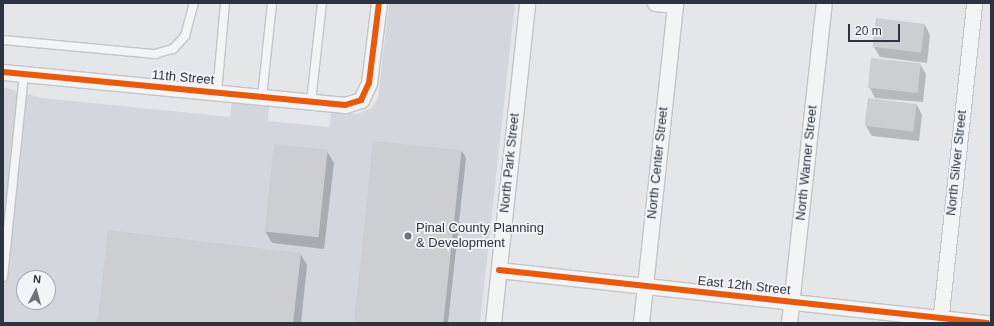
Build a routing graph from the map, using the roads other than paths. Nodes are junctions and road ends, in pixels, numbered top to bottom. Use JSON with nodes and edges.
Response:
{"nodes":[{"id":1,"x":194,"y":3,"type":"edge"},
{"id":2,"x":225,"y":3,"type":"edge"},
{"id":3,"x":272,"y":3,"type":"edge"},
{"id":4,"x":322,"y":3,"type":"edge"},
{"id":5,"x":378,"y":3,"type":"edge"},
{"id":6,"x":528,"y":3,"type":"edge"},
{"id":7,"x":655,"y":3,"type":"edge"},
{"id":8,"x":824,"y":3,"type":"edge"},
{"id":9,"x":974,"y":3,"type":"edge"},
{"id":10,"x":675,"y":4,"type":"edge"},
{"id":11,"x":3,"y":40,"type":"edge"},
{"id":12,"x":3,"y":72,"type":"edge"},
{"id":13,"x":24,"y":74,"type":"junction"},
{"id":14,"x":217,"y":93,"type":"junction"},
{"id":15,"x":262,"y":97,"type":"junction"},
{"id":16,"x":311,"y":102,"type":"junction"},
{"id":17,"x":499,"y":270,"type":"junction"},
{"id":18,"x":3,"y":277,"type":"edge"},
{"id":19,"x":645,"y":286,"type":"junction"},
{"id":20,"x":792,"y":302,"type":"junction"},
{"id":21,"x":940,"y":320,"type":"edge"},
{"id":22,"x":493,"y":323,"type":"edge"},
{"id":23,"x":641,"y":323,"type":"edge"},
{"id":24,"x":789,"y":323,"type":"edge"},
{"id":25,"x":987,"y":323,"type":"edge"}],
"edges":[{"from":1,"to":11,"type":"lane"},
{"from":2,"to":14,"type":"lane"},
{"from":3,"to":15,"type":"lane"},
{"from":4,"to":16,"type":"lane"},
{"from":5,"to":16,"type":"street","name":"11th Street"},
{"from":6,"to":17,"type":"street","name":"North Park Street"},
{"from":7,"to":10,"type":"street"},
{"from":8,"to":20,"type":"street","name":"North Warner Street"},
{"from":9,"to":21,"type":"street","name":"North Silver Street"},
{"from":10,"to":19,"type":"street","name":"North Center Street"},
{"from":12,"to":13,"type":"street","name":"11th Street"},
{"from":13,"to":14,"type":"street","name":"11th Street"},
{"from":13,"to":18,"type":"lane"},
{"from":14,"to":15,"type":"street","name":"11th Street"},
{"from":15,"to":16,"type":"street","name":"11th Street"},
{"from":17,"to":19,"type":"street","name":"East 12th Street"},
{"from":17,"to":22,"type":"street","name":"North Park Street"},
{"from":19,"to":20,"type":"street","name":"East 12th Street"},
{"from":19,"to":23,"type":"street","name":"North Center Street"},
{"from":20,"to":21,"type":"street","name":"East 12th Street"},
{"from":20,"to":24,"type":"street","name":"North Warner Street"},
{"from":21,"to":25,"type":"street","name":"East 12th Street"}]}
